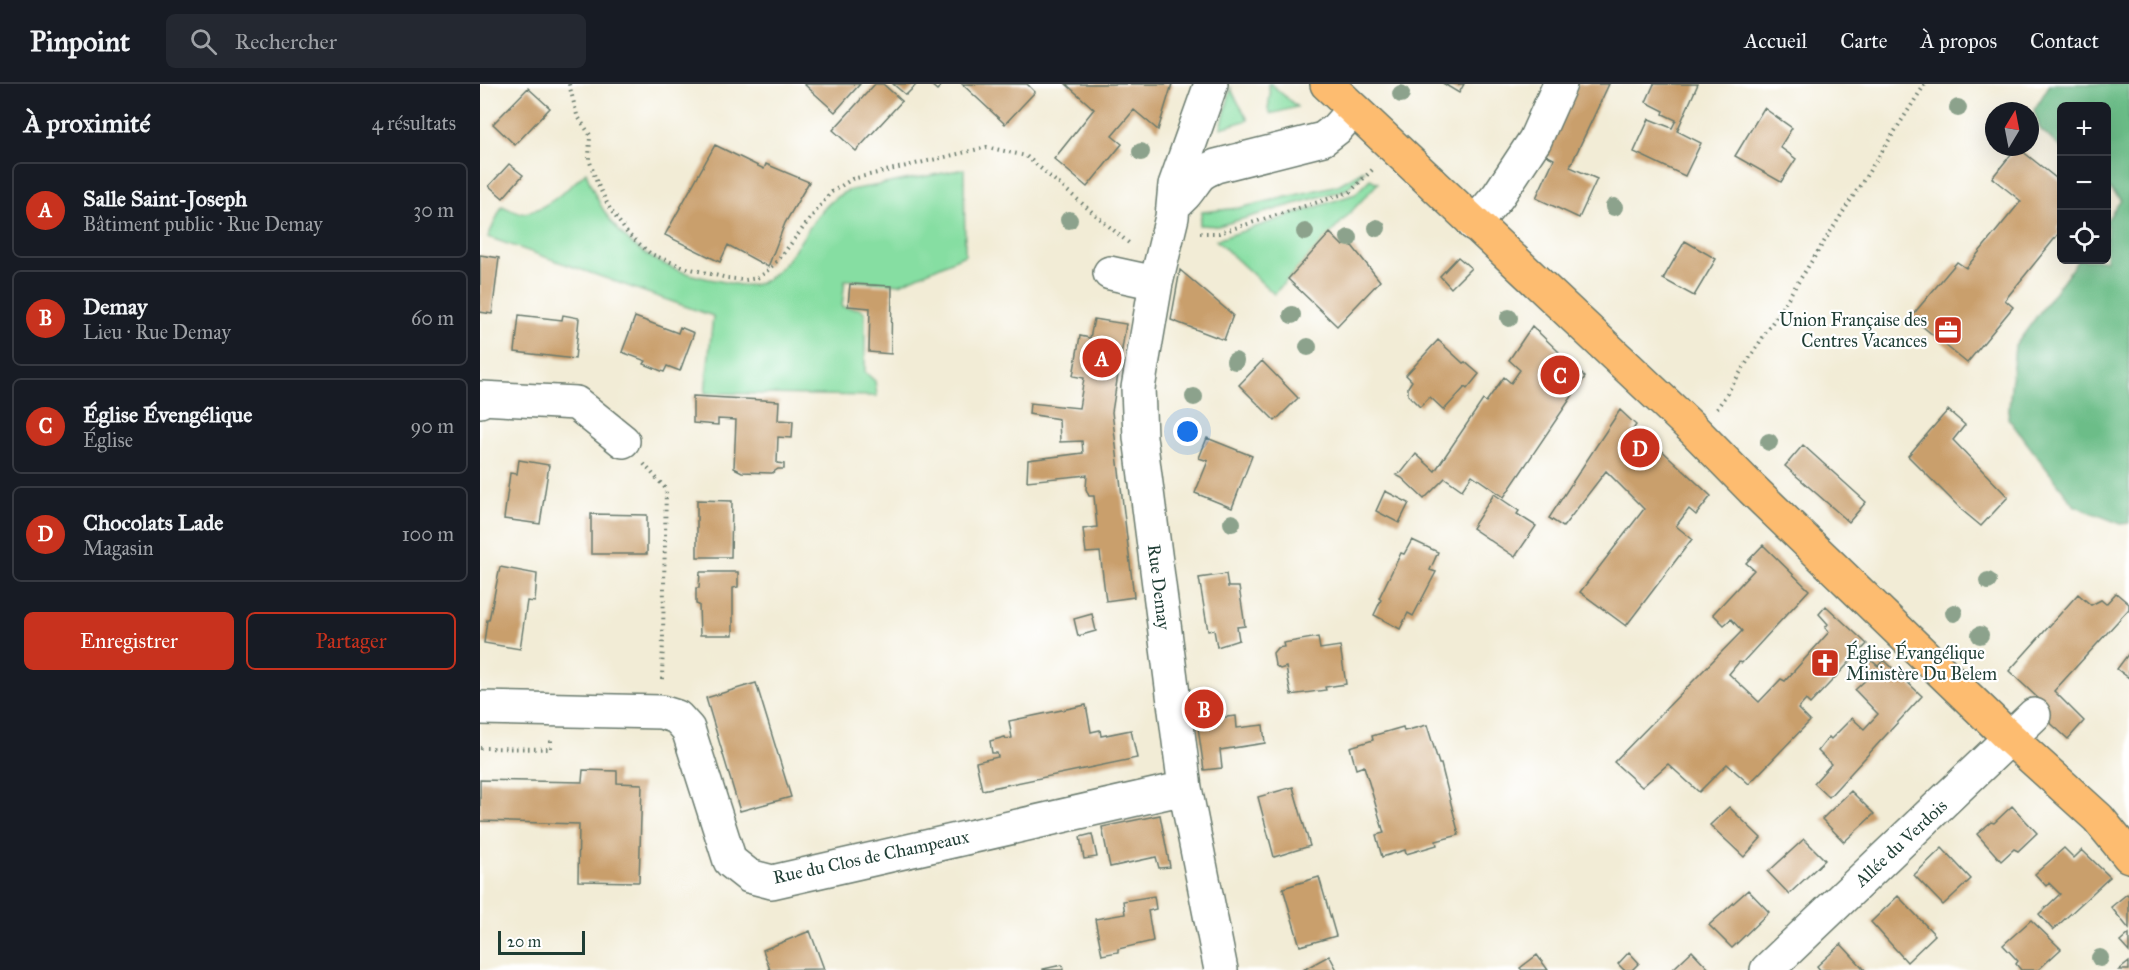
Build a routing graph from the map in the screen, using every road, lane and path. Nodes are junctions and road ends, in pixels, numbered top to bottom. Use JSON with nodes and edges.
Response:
{"nodes":[{"id":1,"x":569,"y":84,"type":"edge"},
{"id":2,"x":1211,"y":84,"type":"edge"},
{"id":3,"x":1327,"y":84,"type":"edge"},
{"id":4,"x":1560,"y":84,"type":"edge"},
{"id":5,"x":1925,"y":84,"type":"edge"},
{"id":6,"x":1353,"y":110,"type":"junction"},
{"id":7,"x":1197,"y":121,"type":"junction"},
{"id":8,"x":1216,"y":166,"type":"junction"},
{"id":9,"x":1374,"y":168,"type":"dead end"},
{"id":10,"x":1174,"y":204,"type":"junction"},
{"id":11,"x":1474,"y":224,"type":"junction"},
{"id":12,"x":1193,"y":233,"type":"dead end"},
{"id":13,"x":1133,"y":246,"type":"dead end"},
{"id":14,"x":1110,"y":273,"type":"dead end"},
{"id":15,"x":1156,"y":283,"type":"junction"},
{"id":16,"x":480,"y":399,"type":"edge"},
{"id":17,"x":1712,"y":417,"type":"dead end"},
{"id":18,"x":623,"y":441,"type":"joint"},
{"id":19,"x":480,"y":708,"type":"edge"},
{"id":20,"x":661,"y":712,"type":"junction"},
{"id":21,"x":2034,"y":715,"type":"dead end"},
{"id":22,"x":2011,"y":739,"type":"junction"},
{"id":23,"x":1185,"y":788,"type":"junction"},
{"id":24,"x":2098,"y":818,"type":"junction"},
{"id":25,"x":2129,"y":846,"type":"edge"},
{"id":26,"x":2129,"y":856,"type":"edge"},
{"id":27,"x":1221,"y":970,"type":"edge"},
{"id":28,"x":1767,"y":970,"type":"edge"}],
"edges":[{"from":1,"to":13,"type":"path"},
{"from":2,"to":7,"type":"street","name":"Rue Demay"},
{"from":3,"to":6,"type":"main road"},
{"from":4,"to":11,"type":"street"},
{"from":5,"to":17,"type":"path"},
{"from":6,"to":8,"type":"street"},
{"from":6,"to":11,"type":"main road"},
{"from":7,"to":8,"type":"street"},
{"from":7,"to":10,"type":"street","name":"Rue Demay"},
{"from":8,"to":10,"type":"street"},
{"from":9,"to":12,"type":"path"},
{"from":10,"to":15,"type":"street","name":"Rue Demay"},
{"from":11,"to":22,"type":"main road"},
{"from":14,"to":15,"type":"street"},
{"from":15,"to":23,"type":"street","name":"Rue Demay"},
{"from":16,"to":18,"type":"street"},
{"from":18,"to":20,"type":"path"},
{"from":19,"to":20,"type":"street","name":"Rue du Clos de Champeaux"},
{"from":20,"to":23,"type":"street","name":"Rue du Clos de Champeaux"},
{"from":21,"to":22,"type":"street","name":"Allée du Verdois"},
{"from":22,"to":24,"type":"main road"},
{"from":22,"to":28,"type":"street","name":"Allée du Verdois"},
{"from":23,"to":27,"type":"street","name":"Rue Demay"},
{"from":24,"to":25,"type":"main road"},
{"from":24,"to":26,"type":"main road"}]}
